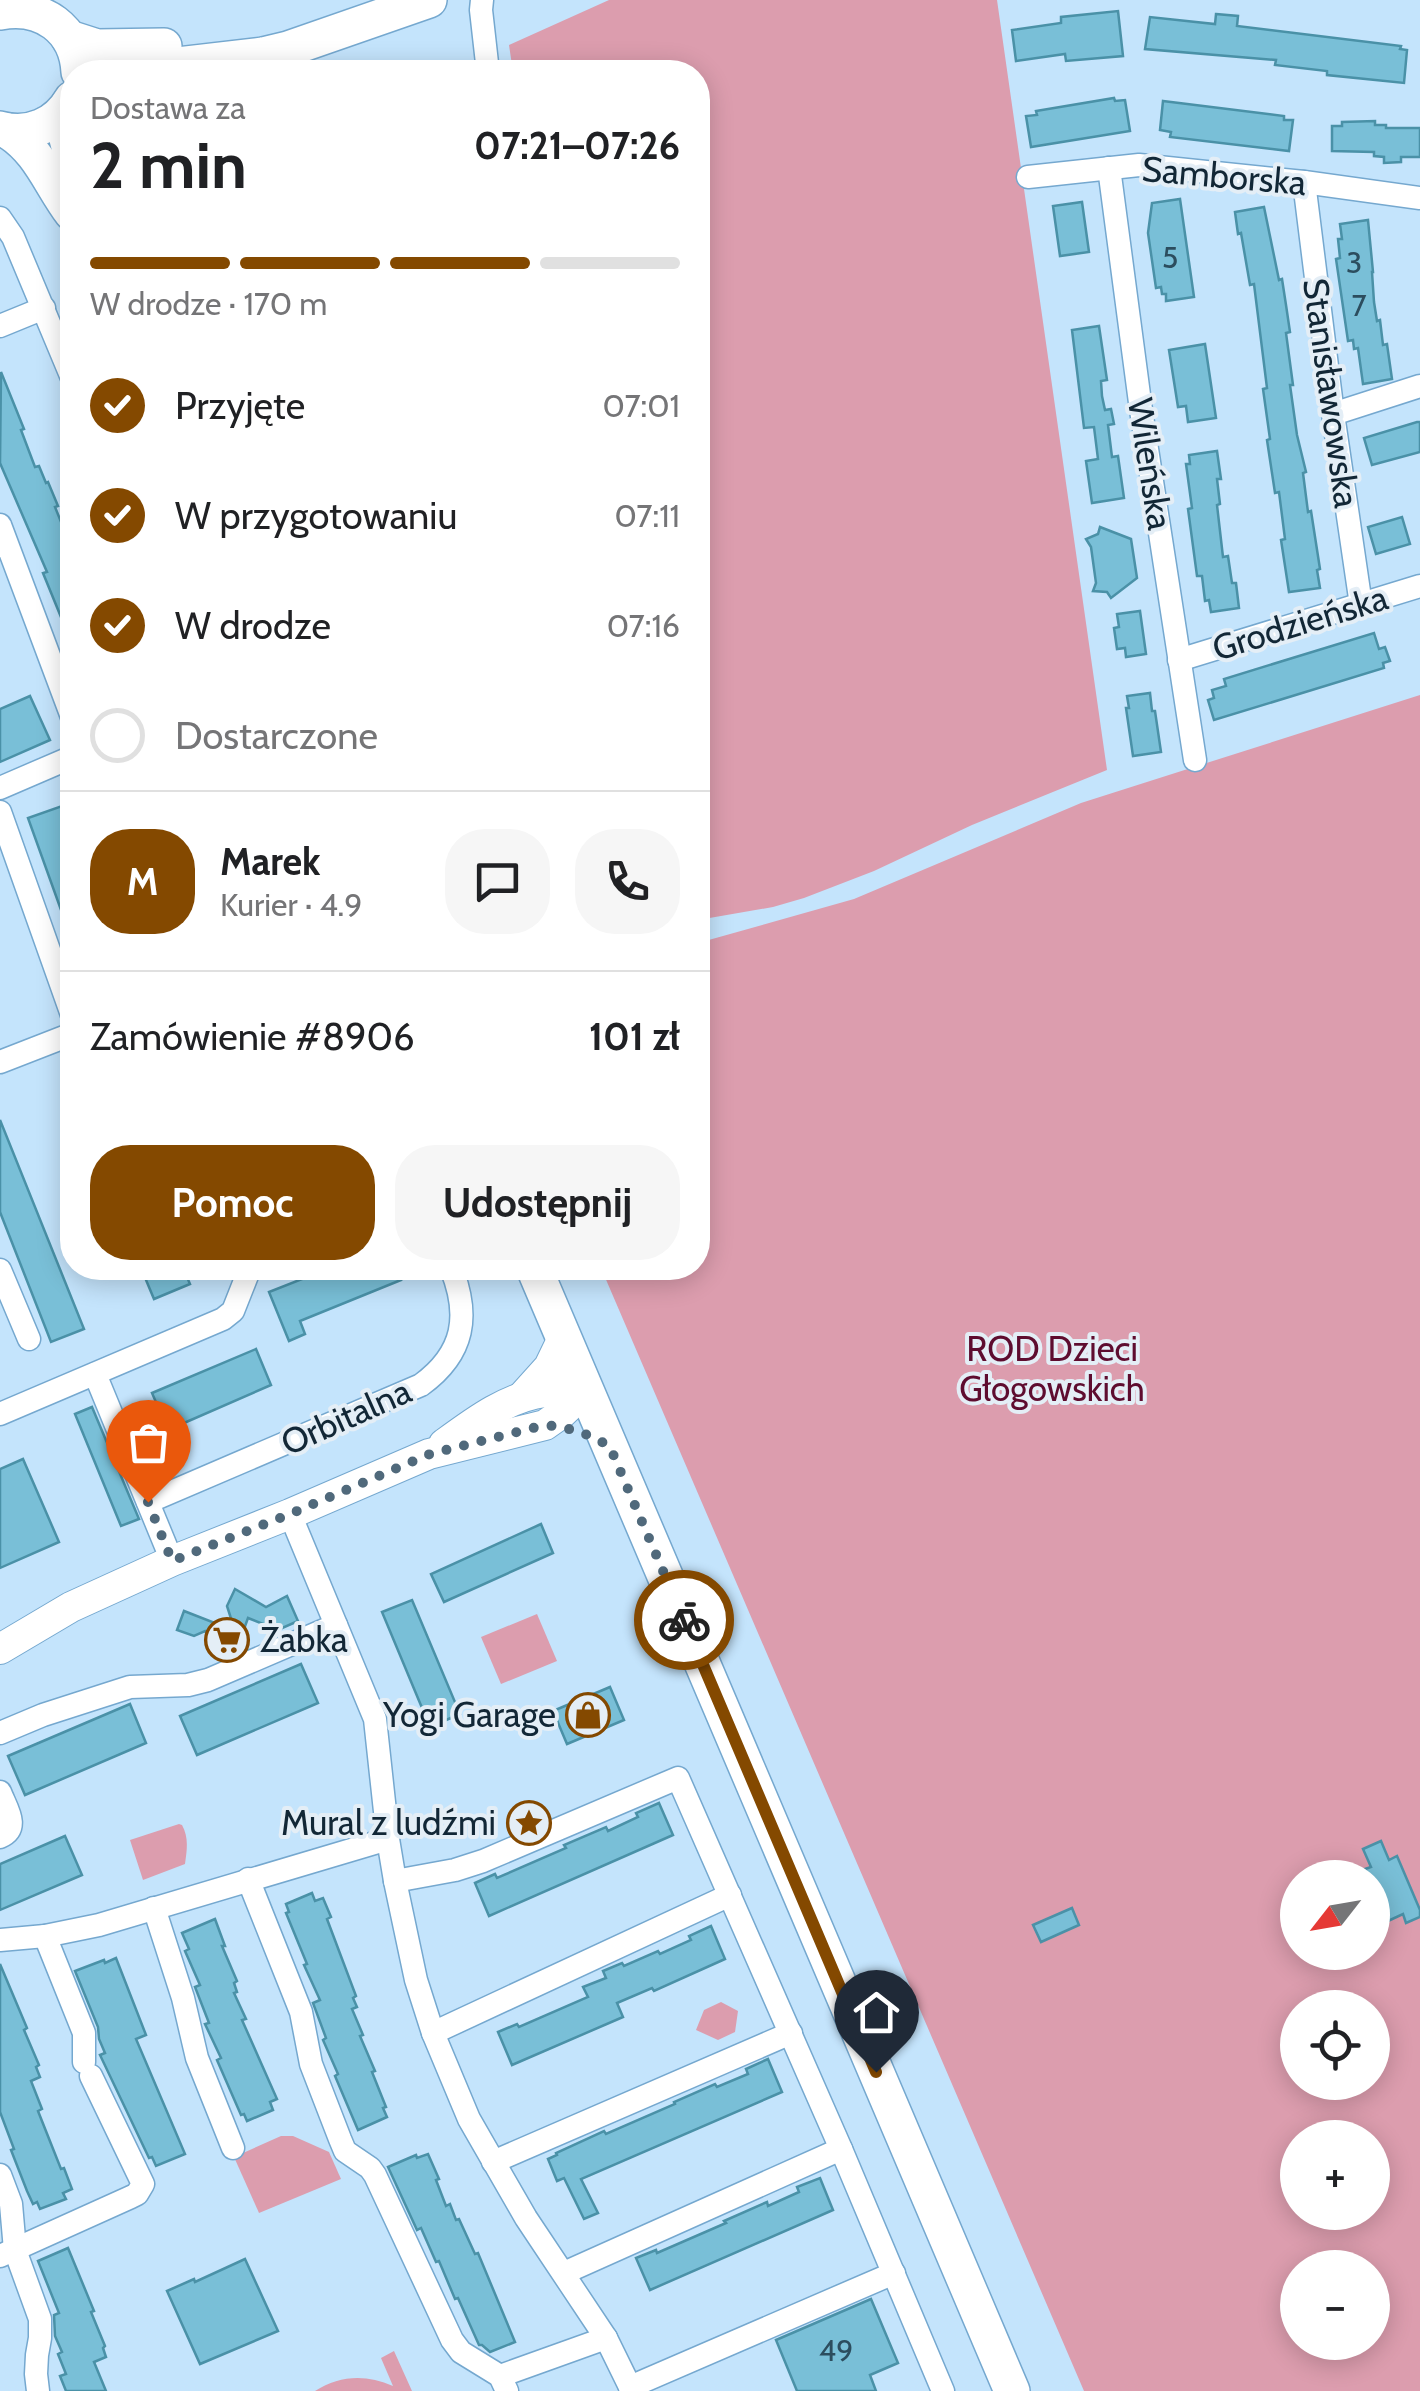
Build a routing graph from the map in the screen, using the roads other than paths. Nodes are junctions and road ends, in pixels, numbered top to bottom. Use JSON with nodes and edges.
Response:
{"nodes":[{"id":1,"x":374,"y":0,"type":"edge"},
{"id":2,"x":429,"y":0,"type":"edge"},
{"id":3,"x":477,"y":4,"type":"edge"},
{"id":4,"x":10,"y":7,"type":"edge"},
{"id":5,"x":70,"y":38,"type":"junction"},
{"id":6,"x":78,"y":60,"type":"edge"},
{"id":7,"x":219,"y":60,"type":"edge"},
{"id":8,"x":486,"y":60,"type":"edge"},
{"id":9,"x":60,"y":112,"type":"edge"},
{"id":10,"x":4,"y":130,"type":"edge"},
{"id":11,"x":1109,"y":168,"type":"junction"},
{"id":12,"x":1028,"y":177,"type":"dead end"},
{"id":13,"x":1304,"y":182,"type":"junction"},
{"id":14,"x":60,"y":192,"type":"edge"},
{"id":15,"x":1420,"y":198,"type":"edge"},
{"id":16,"x":0,"y":218,"type":"edge"},
{"id":17,"x":44,"y":308,"type":"junction"},
{"id":18,"x":0,"y":326,"type":"edge"},
{"id":19,"x":60,"y":348,"type":"edge"},
{"id":20,"x":1420,"y":386,"type":"edge"},
{"id":21,"x":1333,"y":414,"type":"junction"},
{"id":22,"x":0,"y":526,"type":"edge"},
{"id":23,"x":1420,"y":586,"type":"edge"},
{"id":24,"x":1360,"y":604,"type":"junction"},
{"id":25,"x":1179,"y":660,"type":"junction"},
{"id":26,"x":60,"y":684,"type":"edge"},
{"id":27,"x":1195,"y":760,"type":"dead end"},
{"id":28,"x":60,"y":762,"type":"edge"},
{"id":29,"x":0,"y":788,"type":"edge"},
{"id":30,"x":0,"y":812,"type":"edge"},
{"id":31,"x":60,"y":981,"type":"edge"},
{"id":32,"x":60,"y":1039,"type":"edge"},
{"id":33,"x":0,"y":1062,"type":"edge"},
{"id":34,"x":0,"y":1270,"type":"edge"},
{"id":35,"x":245,"y":1280,"type":"edge"},
{"id":36,"x":455,"y":1280,"type":"edge"},
{"id":37,"x":539,"y":1280,"type":"edge"},
{"id":38,"x":564,"y":1336,"type":"junction"},
{"id":39,"x":29,"y":1339,"type":"dead end"},
{"id":40,"x":96,"y":1374,"type":"junction"},
{"id":41,"x":586,"y":1391,"type":"junction"},
{"id":42,"x":522,"y":1397,"type":"junction"},
{"id":43,"x":0,"y":1414,"type":"edge"},
{"id":44,"x":545,"y":1425,"type":"junction"},
{"id":45,"x":610,"y":1447,"type":"junction"},
{"id":46,"x":430,"y":1454,"type":"junction"},
{"id":47,"x":148,"y":1502,"type":"junction"},
{"id":48,"x":290,"y":1514,"type":"junction"},
{"id":49,"x":172,"y":1561,"type":"junction"},
{"id":50,"x":336,"y":1625,"type":"junction"},
{"id":51,"x":0,"y":1649,"type":"edge"},
{"id":52,"x":0,"y":1734,"type":"edge"},
{"id":53,"x":0,"y":1792,"type":"edge"},
{"id":54,"x":0,"y":1838,"type":"edge"},
{"id":55,"x":388,"y":1839,"type":"junction"},
{"id":56,"x":248,"y":1879,"type":"junction"},
{"id":57,"x":395,"y":1881,"type":"junction"},
{"id":58,"x":730,"y":1895,"type":"junction"},
{"id":59,"x":154,"y":1908,"type":"junction"},
{"id":60,"x":45,"y":1936,"type":"junction"},
{"id":61,"x":0,"y":1940,"type":"edge"},
{"id":62,"x":432,"y":2033,"type":"junction"},
{"id":63,"x":791,"y":2033,"type":"junction"},
{"id":64,"x":232,"y":2148,"type":"dead end"},
{"id":65,"x":841,"y":2149,"type":"junction"},
{"id":66,"x":493,"y":2162,"type":"junction"},
{"id":67,"x":0,"y":2174,"type":"edge"},
{"id":68,"x":8,"y":2253,"type":"edge"},
{"id":69,"x":564,"y":2273,"type":"junction"},
{"id":70,"x":894,"y":2273,"type":"junction"},
{"id":71,"x":606,"y":2338,"type":"junction"},
{"id":72,"x":503,"y":2384,"type":"edge"},
{"id":73,"x":631,"y":2389,"type":"edge"},
{"id":74,"x":937,"y":2389,"type":"edge"},
{"id":75,"x":38,"y":2391,"type":"edge"},
{"id":76,"x":1012,"y":2391,"type":"edge"}],
"edges":[{"from":1,"to":5,"type":"main road"},
{"from":2,"to":7,"type":"main road"},
{"from":3,"to":8,"type":"street"},
{"from":4,"to":5,"type":"main road"},
{"from":5,"to":6,"type":"main road"},
{"from":9,"to":10,"type":"main road"},
{"from":10,"to":14,"type":"main road"},
{"from":11,"to":12,"type":"street","name":"Samborska"},
{"from":11,"to":13,"type":"street","name":"Samborska"},
{"from":11,"to":25,"type":"street","name":"Wileńska"},
{"from":13,"to":15,"type":"street","name":"Samborska"},
{"from":13,"to":21,"type":"street","name":"Stanisławowska"},
{"from":16,"to":17,"type":"street"},
{"from":17,"to":18,"type":"street"},
{"from":17,"to":19,"type":"street"},
{"from":20,"to":21,"type":"street"},
{"from":21,"to":24,"type":"street","name":"Stanisławowska"},
{"from":22,"to":26,"type":"street"},
{"from":23,"to":24,"type":"street","name":"Grodzieńska"},
{"from":24,"to":25,"type":"street","name":"Grodzieńska"},
{"from":25,"to":27,"type":"street","name":"Wileńska"},
{"from":28,"to":29,"type":"street"},
{"from":30,"to":31,"type":"street"},
{"from":32,"to":33,"type":"street"},
{"from":34,"to":39,"type":"street"},
{"from":35,"to":40,"type":"street"},
{"from":36,"to":47,"type":"street","name":"Orbitalna"},
{"from":37,"to":38,"type":"main road"},
{"from":38,"to":41,"type":"main road"},
{"from":38,"to":42,"type":"street"},
{"from":40,"to":43,"type":"street"},
{"from":40,"to":47,"type":"street"},
{"from":41,"to":42,"type":"street"},
{"from":41,"to":44,"type":"street"},
{"from":41,"to":45,"type":"main road"},
{"from":42,"to":46,"type":"street"},
{"from":44,"to":45,"type":"street"},
{"from":44,"to":46,"type":"street"},
{"from":45,"to":76,"type":"main road"},
{"from":46,"to":48,"type":"street"},
{"from":47,"to":49,"type":"street"},
{"from":48,"to":49,"type":"street"},
{"from":48,"to":50,"type":"street"},
{"from":49,"to":51,"type":"street"},
{"from":50,"to":52,"type":"street"},
{"from":50,"to":55,"type":"street"},
{"from":53,"to":54,"type":"street"},
{"from":55,"to":56,"type":"street"},
{"from":55,"to":57,"type":"street"},
{"from":56,"to":59,"type":"street"},
{"from":56,"to":72,"type":"street"},
{"from":57,"to":58,"type":"street"},
{"from":57,"to":62,"type":"street"},
{"from":58,"to":62,"type":"street"},
{"from":58,"to":63,"type":"street"},
{"from":59,"to":60,"type":"street"},
{"from":59,"to":64,"type":"street"},
{"from":60,"to":61,"type":"street"},
{"from":60,"to":68,"type":"street"},
{"from":62,"to":66,"type":"street"},
{"from":63,"to":65,"type":"street"},
{"from":63,"to":66,"type":"street"},
{"from":65,"to":69,"type":"street"},
{"from":65,"to":70,"type":"street"},
{"from":66,"to":69,"type":"street"},
{"from":67,"to":68,"type":"street"},
{"from":68,"to":75,"type":"street"},
{"from":69,"to":71,"type":"street"},
{"from":70,"to":73,"type":"street"},
{"from":70,"to":74,"type":"street"},
{"from":71,"to":72,"type":"street"},
{"from":71,"to":73,"type":"street"}]}
